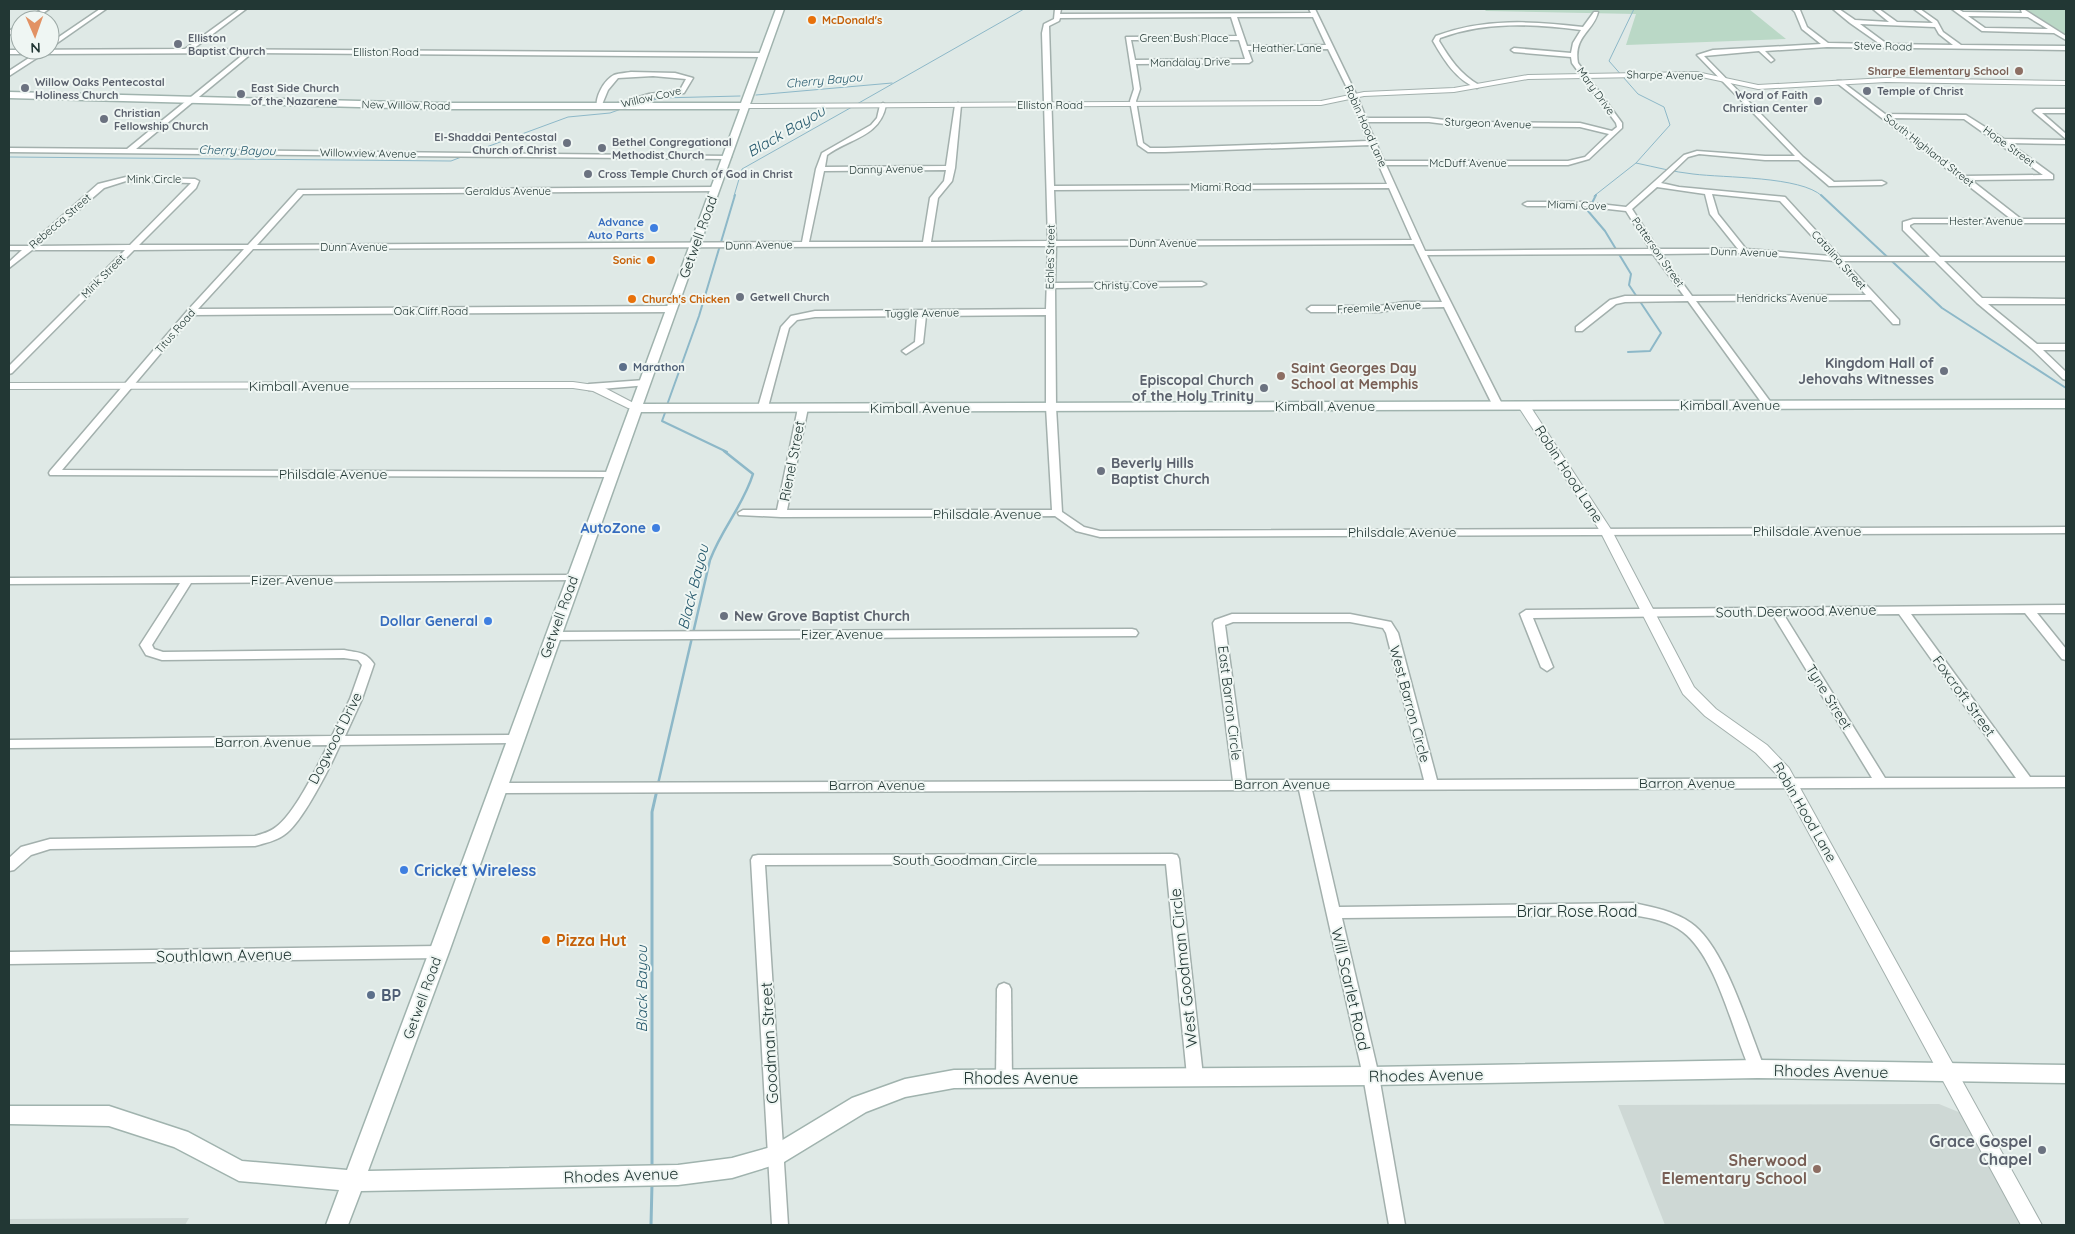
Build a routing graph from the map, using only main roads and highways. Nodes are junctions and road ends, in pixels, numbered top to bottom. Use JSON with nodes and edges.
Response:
{"nodes":[{"id":1,"x":780,"y":9,"type":"edge"},
{"id":2,"x":9,"y":95,"type":"edge"},
{"id":3,"x":747,"y":98,"type":"junction"},
{"id":4,"x":2066,"y":404,"type":"edge"},
{"id":5,"x":636,"y":408,"type":"junction"},
{"id":6,"x":2066,"y":1074,"type":"edge"},
{"id":7,"x":9,"y":1115,"type":"edge"},
{"id":8,"x":354,"y":1181,"type":"junction"},
{"id":9,"x":336,"y":1225,"type":"edge"}],
"edges":[{"from":1,"to":3,"type":"main road","name":"Getwell Road"},
{"from":2,"to":3,"type":"main road","name":"New Willow Road"},
{"from":3,"to":5,"type":"main road","name":"Getwell Road"},
{"from":4,"to":5,"type":"main road","name":"Kimball Avenue"},
{"from":5,"to":8,"type":"main road","name":"Getwell Road"},
{"from":6,"to":8,"type":"main road","name":"Rhodes Avenue"},
{"from":7,"to":8,"type":"main road","name":"Rhodes Avenue"},
{"from":8,"to":9,"type":"main road","name":"Getwell Road"}]}
